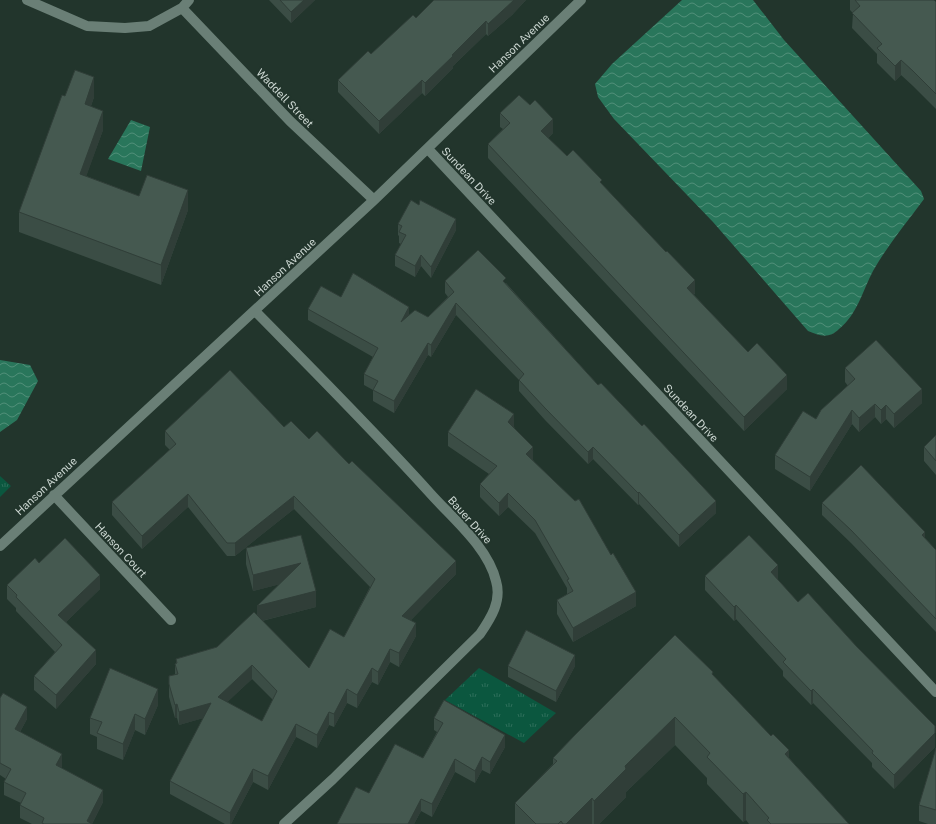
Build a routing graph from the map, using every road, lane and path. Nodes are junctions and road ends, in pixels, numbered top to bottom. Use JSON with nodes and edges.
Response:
{"nodes":[{"id":1,"x":27,"y":0,"type":"edge"},
{"id":2,"x":190,"y":0,"type":"edge"},
{"id":3,"x":581,"y":0,"type":"edge"},
{"id":4,"x":182,"y":8,"type":"junction"},
{"id":5,"x":428,"y":149,"type":"junction"},
{"id":6,"x":374,"y":200,"type":"junction"},
{"id":7,"x":255,"y":311,"type":"junction"},
{"id":8,"x":54,"y":495,"type":"junction"},
{"id":9,"x":0,"y":546,"type":"edge"},
{"id":10,"x":171,"y":620,"type":"dead end"},
{"id":11,"x":936,"y":692,"type":"edge"},
{"id":12,"x":284,"y":824,"type":"edge"}],
"edges":[{"from":1,"to":4,"type":"lane"},
{"from":2,"to":4,"type":"lane"},
{"from":3,"to":5,"type":"lane","name":"Hanson Avenue"},
{"from":4,"to":6,"type":"lane","name":"Waddell Street"},
{"from":5,"to":6,"type":"lane","name":"Hanson Avenue"},
{"from":5,"to":11,"type":"lane","name":"Sundean Drive"},
{"from":6,"to":7,"type":"lane","name":"Hanson Avenue"},
{"from":7,"to":8,"type":"lane","name":"Hanson Avenue"},
{"from":7,"to":12,"type":"lane","name":"Bauer Drive"},
{"from":8,"to":9,"type":"lane","name":"Hanson Avenue"},
{"from":8,"to":10,"type":"lane","name":"Hanson Court"}]}
